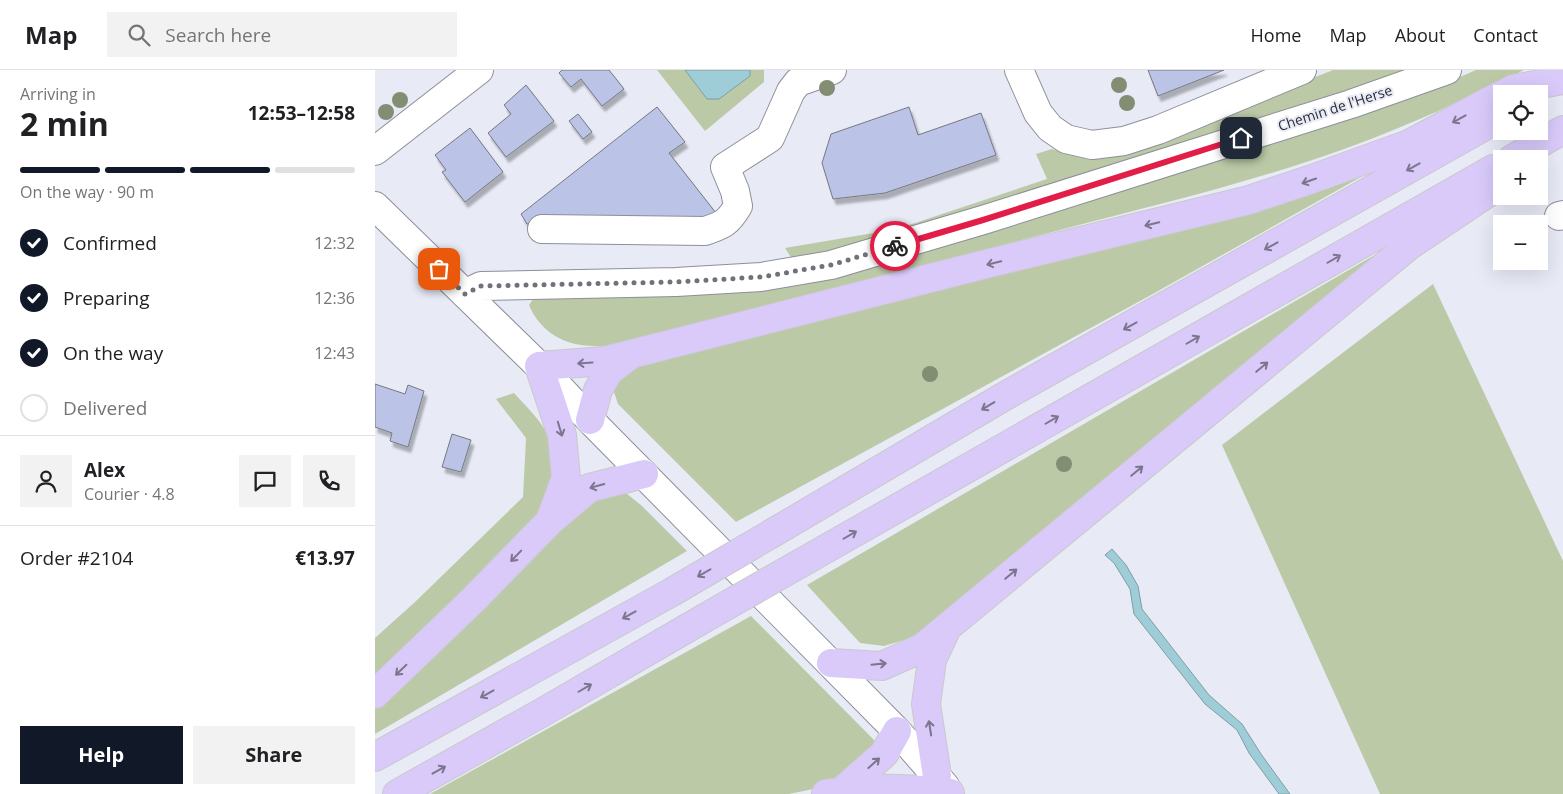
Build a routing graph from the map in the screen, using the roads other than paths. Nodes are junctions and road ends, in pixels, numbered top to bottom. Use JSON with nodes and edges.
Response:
{"nodes":[{"id":1,"x":479,"y":70,"type":"edge"},
{"id":2,"x":832,"y":70,"type":"edge"},
{"id":3,"x":1019,"y":70,"type":"edge"},
{"id":4,"x":1303,"y":70,"type":"edge"},
{"id":5,"x":1447,"y":70,"type":"edge"},
{"id":6,"x":794,"y":76,"type":"edge"},
{"id":7,"x":1563,"y":82,"type":"edge"},
{"id":8,"x":1542,"y":85,"type":"edge"},
{"id":9,"x":1548,"y":91,"type":"edge"},
{"id":10,"x":1493,"y":100,"type":"edge"},
{"id":11,"x":1493,"y":122,"type":"edge"},
{"id":12,"x":1563,"y":130,"type":"edge"},
{"id":13,"x":1563,"y":135,"type":"edge"},
{"id":14,"x":1528,"y":150,"type":"edge"},
{"id":15,"x":1546,"y":150,"type":"edge"},
{"id":16,"x":375,"y":151,"type":"edge"},
{"id":17,"x":1493,"y":170,"type":"edge"},
{"id":18,"x":1493,"y":189,"type":"edge"},
{"id":19,"x":375,"y":206,"type":"edge"},
{"id":20,"x":542,"y":229,"type":"dead end"},
{"id":21,"x":465,"y":294,"type":"junction"},
{"id":22,"x":630,"y":355,"type":"junction"},
{"id":23,"x":539,"y":366,"type":"junction"},
{"id":24,"x":591,"y":420,"type":"junction"},
{"id":25,"x":644,"y":474,"type":"junction"},
{"id":26,"x":550,"y":521,"type":"junction"},
{"id":27,"x":947,"y":627,"type":"junction"},
{"id":28,"x":831,"y":663,"type":"junction"},
{"id":29,"x":375,"y":694,"type":"edge"},
{"id":30,"x":897,"y":731,"type":"junction"},
{"id":31,"x":375,"y":757,"type":"edge"},
{"id":32,"x":946,"y":788,"type":"edge"},
{"id":33,"x":835,"y":792,"type":"edge"},
{"id":34,"x":397,"y":794,"type":"edge"}],
"edges":[{"from":1,"to":16,"type":"street"},
{"from":2,"to":6,"type":"street"},
{"from":3,"to":4,"type":"street"},
{"from":5,"to":21,"type":"street","name":"Chemin de l'Herse"},
{"from":6,"to":20,"type":"street"},
{"from":7,"to":8,"type":"main road"},
{"from":7,"to":9,"type":"main road"},
{"from":10,"to":22,"type":"main road","one_way":true},
{"from":11,"to":31,"type":"main road","one_way":true,"bridge":true},
{"from":12,"to":14,"type":"main road"},
{"from":13,"to":15,"type":"main road"},
{"from":34,"to":17,"type":"main road","one_way":true,"bridge":true},
{"from":27,"to":18,"type":"main road","one_way":true},
{"from":19,"to":21,"type":"street"},
{"from":21,"to":23,"type":"street"},
{"from":22,"to":23,"type":"main road","one_way":true},
{"from":22,"to":24,"type":"main road"},
{"from":23,"to":24,"type":"street"},
{"from":23,"to":26,"type":"main road","one_way":true},
{"from":24,"to":25,"type":"street"},
{"from":25,"to":26,"type":"main road","one_way":true},
{"from":25,"to":28,"type":"street"},
{"from":26,"to":29,"type":"main road","one_way":true},
{"from":28,"to":27,"type":"main road","one_way":true},
{"from":32,"to":27,"type":"main road","one_way":true},
{"from":28,"to":30,"type":"street"},
{"from":30,"to":32,"type":"street"},
{"from":33,"to":30,"type":"main road","one_way":true},
{"from":32,"to":33,"type":"main road"}]}
